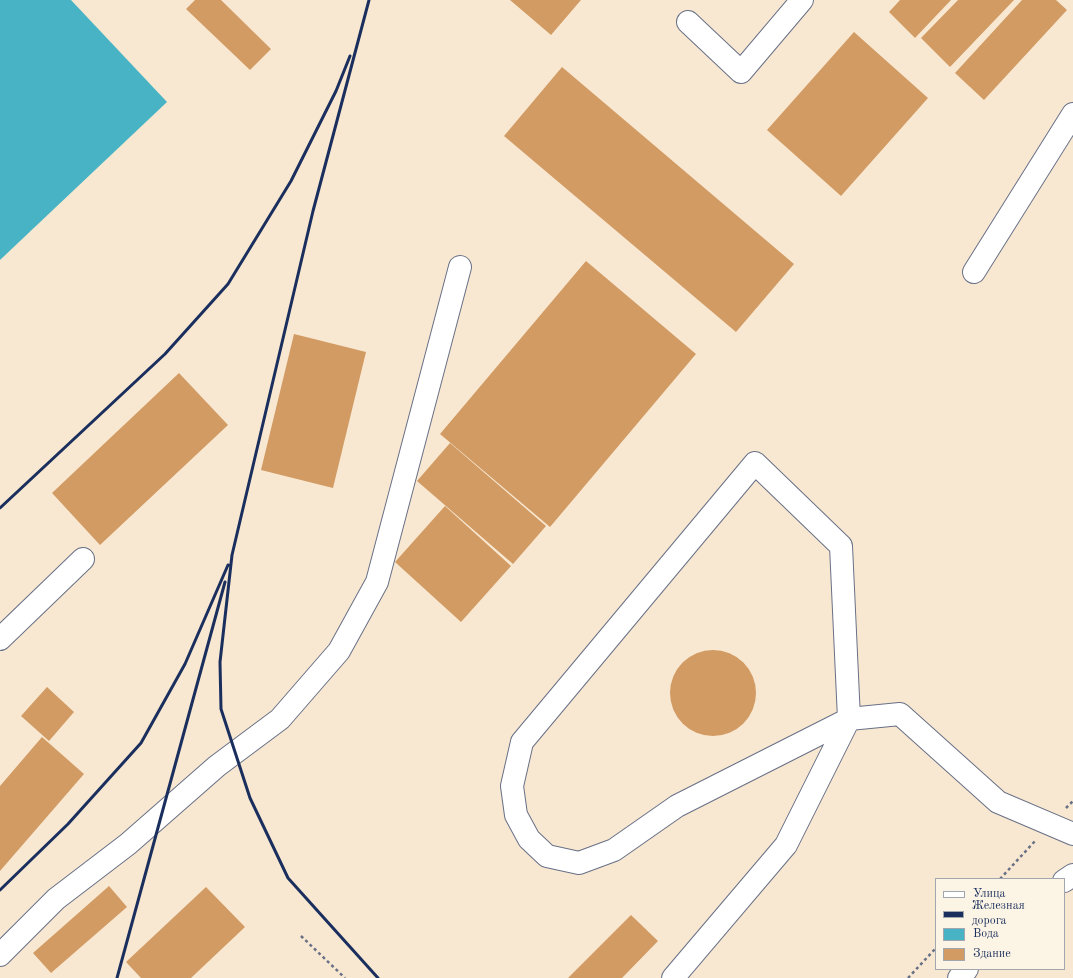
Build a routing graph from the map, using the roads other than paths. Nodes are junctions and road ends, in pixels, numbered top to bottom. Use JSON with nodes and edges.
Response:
{"nodes":[{"id":1,"x":802,"y":0,"type":"edge"},
{"id":2,"x":688,"y":22,"type":"dead end"},
{"id":3,"x":1073,"y":114,"type":"edge"},
{"id":4,"x":460,"y":266,"type":"dead end"},
{"id":5,"x":974,"y":272,"type":"dead end"},
{"id":6,"x":83,"y":559,"type":"dead end"},
{"id":7,"x":0,"y":639,"type":"edge"},
{"id":8,"x":849,"y":719,"type":"junction"},
{"id":9,"x":1073,"y":834,"type":"edge"},
{"id":10,"x":0,"y":956,"type":"edge"},
{"id":11,"x":966,"y":970,"type":"edge"},
{"id":12,"x":673,"y":978,"type":"edge"},
{"id":13,"x":959,"y":978,"type":"edge"}],
"edges":[{"from":1,"to":2,"type":"street"},
{"from":3,"to":5,"type":"street"},
{"from":4,"to":10,"type":"street"},
{"from":6,"to":7,"type":"street"},
{"from":8,"to":8,"type":"street"},
{"from":8,"to":9,"type":"street"},
{"from":8,"to":12,"type":"street"},
{"from":11,"to":13,"type":"street"}]}
